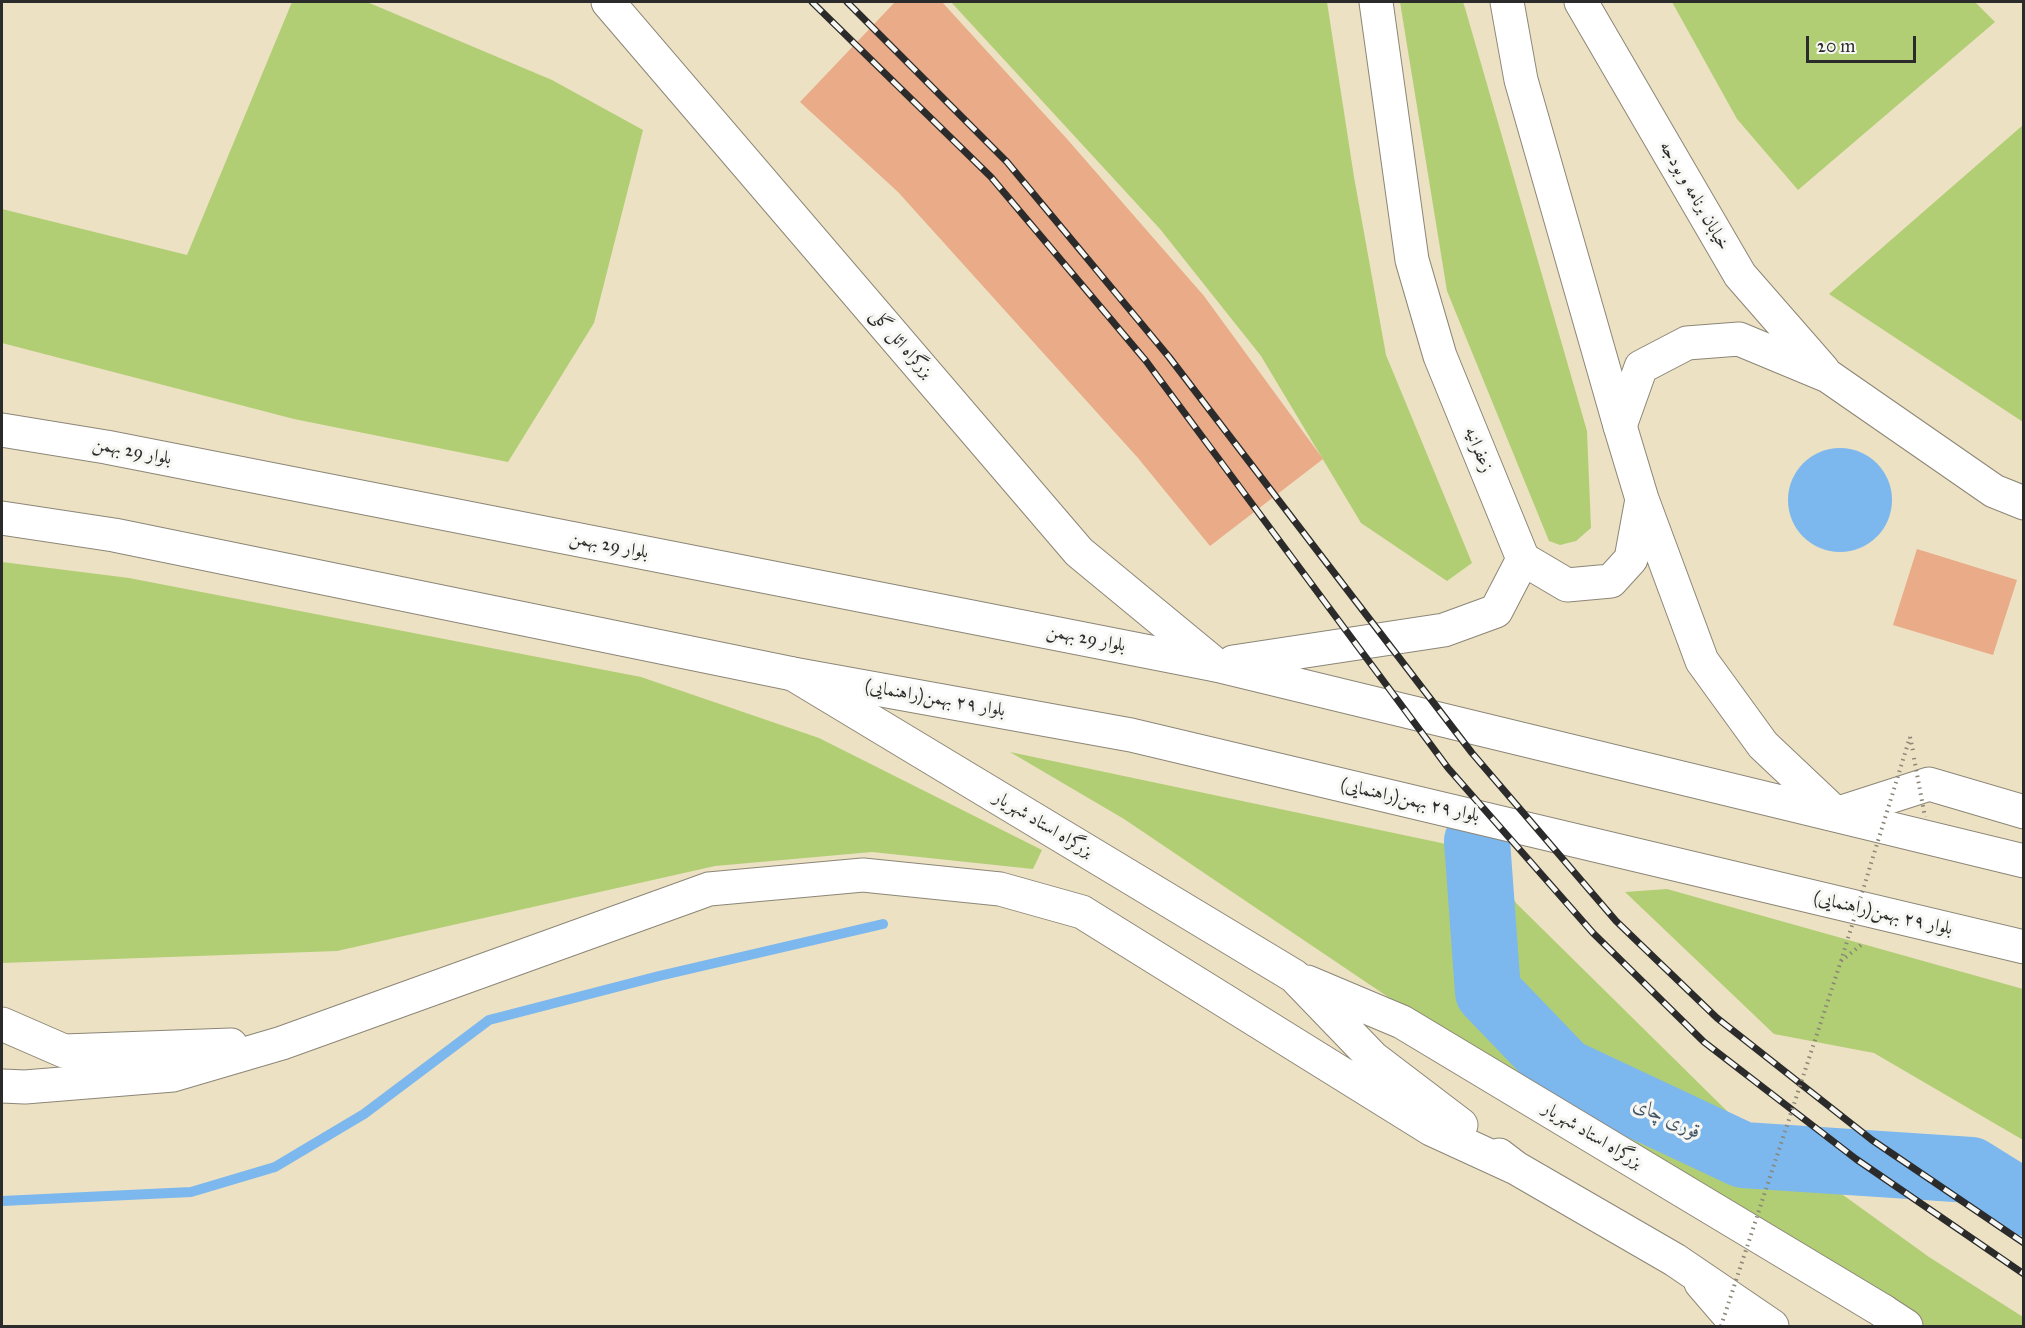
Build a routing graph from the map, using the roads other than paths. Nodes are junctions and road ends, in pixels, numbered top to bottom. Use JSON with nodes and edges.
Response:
{"nodes":[{"id":1,"x":608,"y":2,"type":"edge"},
{"id":2,"x":1376,"y":2,"type":"edge"},
{"id":3,"x":1507,"y":2,"type":"edge"},
{"id":4,"x":1581,"y":2,"type":"edge"},
{"id":5,"x":1828,"y":376,"type":"junction"},
{"id":6,"x":2,"y":408,"type":"edge"},
{"id":7,"x":1620,"y":426,"type":"junction"},
{"id":8,"x":2,"y":430,"type":"edge"},
{"id":9,"x":106,"y":447,"type":"junction"},
{"id":10,"x":1642,"y":500,"type":"junction"},
{"id":11,"x":2024,"y":503,"type":"edge"},
{"id":12,"x":2,"y":518,"type":"edge"},
{"id":13,"x":1522,"y":559,"type":"junction"},
{"id":14,"x":1216,"y":664,"type":"junction"},
{"id":15,"x":793,"y":674,"type":"junction"},
{"id":16,"x":2024,"y":812,"type":"edge"},
{"id":17,"x":1836,"y":814,"type":"junction"},
{"id":18,"x":2024,"y":861,"type":"edge"},
{"id":19,"x":2024,"y":947,"type":"edge"},
{"id":20,"x":1294,"y":976,"type":"junction"},
{"id":21,"x":2,"y":1023,"type":"edge"},
{"id":22,"x":282,"y":1043,"type":"junction"},
{"id":23,"x":2,"y":1086,"type":"edge"},
{"id":24,"x":1516,"y":1168,"type":"junction"},
{"id":25,"x":1692,"y":1272,"type":"junction"},
{"id":26,"x":1895,"y":1319,"type":"edge"},
{"id":27,"x":1738,"y":1326,"type":"edge"},
{"id":28,"x":1772,"y":1326,"type":"edge"}],
"edges":[{"from":1,"to":14,"type":"main road","name":"بزرگراه ائل گلی"},
{"from":2,"to":13,"type":"main road","name":"زعفرانیه"},
{"from":3,"to":7,"type":"main road"},
{"from":4,"to":5,"type":"main road","name":"خیابان برنامه و بودجه"},
{"from":5,"to":7,"type":"main road","name":"خیابان برنامه و بودجه"},
{"from":5,"to":11,"type":"main road","name":"خیابان برنامه و بودجه"},
{"from":6,"to":9,"type":"main road"},
{"from":7,"to":10,"type":"main road"},
{"from":8,"to":9,"type":"main road","name":"بلوار 29 بهمن"},
{"from":9,"to":14,"type":"main road","name":"بلوار 29 بهمن"},
{"from":10,"to":13,"type":"main road"},
{"from":10,"to":17,"type":"main road"},
{"from":12,"to":15,"type":"main road"},
{"from":13,"to":14,"type":"main road"},
{"from":14,"to":17,"type":"main road"},
{"from":15,"to":19,"type":"main road","name":"بلوار ٢٩ بهمن(راهنمایی)"},
{"from":15,"to":20,"type":"main road","name":"بزرگراه استاد شهریار"},
{"from":16,"to":17,"type":"main road"},
{"from":17,"to":18,"type":"main road"},
{"from":20,"to":24,"type":"main road","name":"بزرگراه استاد شهریار"},
{"from":20,"to":26,"type":"main road","name":"بزرگراه استاد شهریار"},
{"from":21,"to":22,"type":"main road"},
{"from":22,"to":23,"type":"main road"},
{"from":22,"to":24,"type":"main road"},
{"from":24,"to":25,"type":"main road","name":"بزرگراه استاد شهریار"},
{"from":25,"to":27,"type":"main road"},
{"from":25,"to":28,"type":"main road","name":"بزرگراه استاد شهریار"}]}
